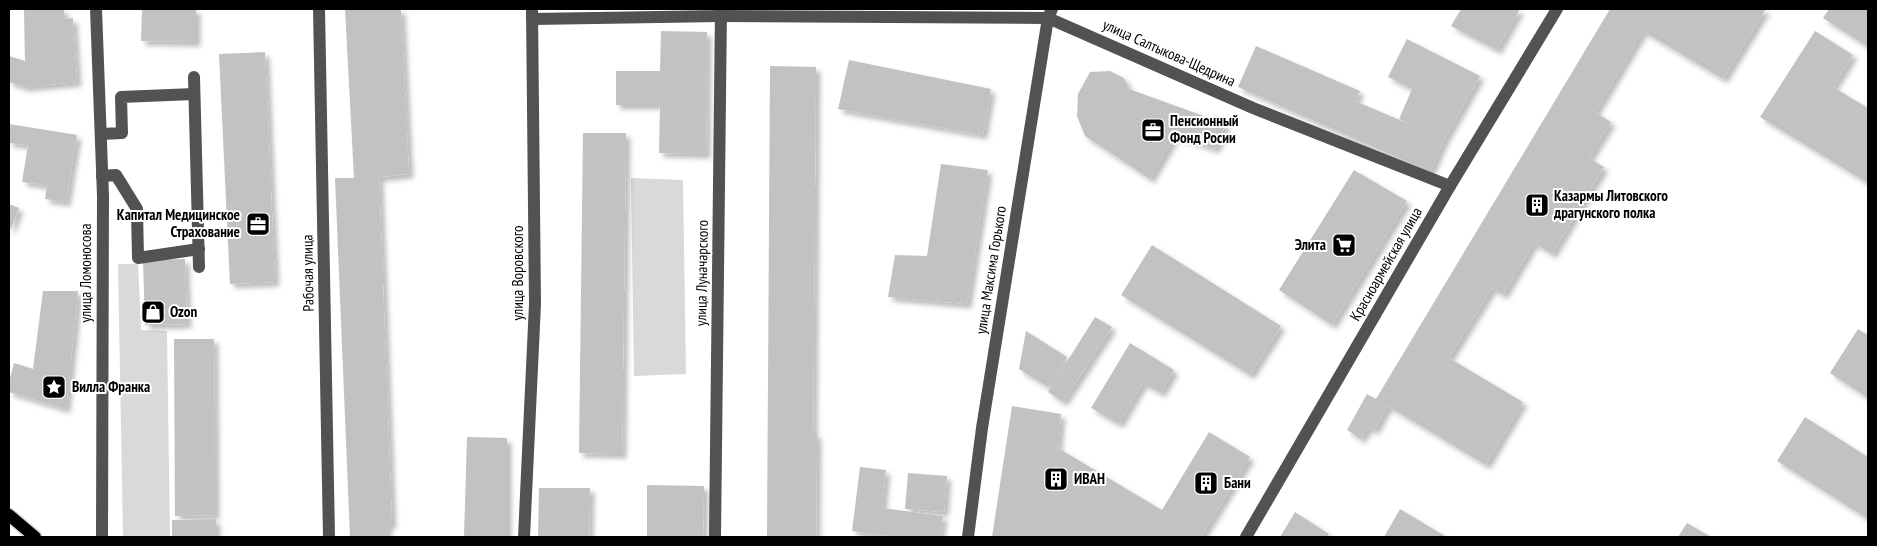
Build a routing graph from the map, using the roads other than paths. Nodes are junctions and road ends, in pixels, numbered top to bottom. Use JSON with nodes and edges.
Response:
{"nodes":[{"id":1,"x":96,"y":9,"type":"edge"},
{"id":2,"x":319,"y":9,"type":"edge"},
{"id":3,"x":1557,"y":9,"type":"edge"},
{"id":4,"x":721,"y":12,"type":"edge"},
{"id":5,"x":532,"y":14,"type":"edge"},
{"id":6,"x":1050,"y":14,"type":"edge"},
{"id":7,"x":194,"y":77,"type":"dead end"},
{"id":8,"x":194,"y":94,"type":"junction"},
{"id":9,"x":101,"y":134,"type":"junction"},
{"id":10,"x":102,"y":176,"type":"junction"},
{"id":11,"x":1450,"y":186,"type":"junction"},
{"id":12,"x":199,"y":249,"type":"junction"},
{"id":13,"x":199,"y":268,"type":"dead end"},
{"id":14,"x":9,"y":515,"type":"edge"},
{"id":15,"x":35,"y":537,"type":"edge"},
{"id":16,"x":102,"y":537,"type":"edge"},
{"id":17,"x":329,"y":537,"type":"edge"},
{"id":18,"x":524,"y":537,"type":"edge"},
{"id":19,"x":715,"y":537,"type":"edge"},
{"id":20,"x":968,"y":537,"type":"edge"},
{"id":21,"x":1246,"y":537,"type":"edge"}],
"edges":[{"from":1,"to":9,"type":"street","name":"улица Ломоносова"},
{"from":2,"to":17,"type":"street","name":"Рабочая улица"},
{"from":3,"to":11,"type":"street","name":"Красноармейская улица"},
{"from":4,"to":5,"type":"street","name":"улица Салтыкова-Щедрина"},
{"from":4,"to":6,"type":"street","name":"улица Салтыкова-Щедрина"},
{"from":4,"to":19,"type":"street","name":"улица Луначарского"},
{"from":5,"to":18,"type":"street","name":"улица Воровского"},
{"from":6,"to":11,"type":"street","name":"улица Салтыкова-Щедрина"},
{"from":6,"to":20,"type":"street","name":"улица Максима Горького"},
{"from":7,"to":8,"type":"street"},
{"from":8,"to":9,"type":"street"},
{"from":8,"to":12,"type":"street"},
{"from":9,"to":10,"type":"street","name":"улица Ломоносова"},
{"from":10,"to":12,"type":"street"},
{"from":10,"to":16,"type":"street","name":"улица Ломоносова"},
{"from":11,"to":21,"type":"street","name":"Красноармейская улица"},
{"from":12,"to":13,"type":"street"},
{"from":14,"to":15,"type":"main road"}]}
